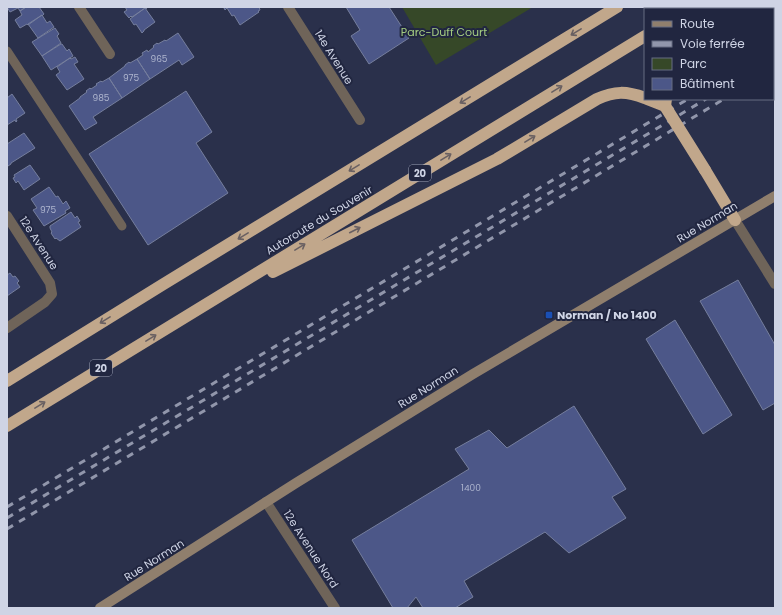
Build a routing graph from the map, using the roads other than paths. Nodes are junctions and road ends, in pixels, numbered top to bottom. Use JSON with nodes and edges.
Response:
{"nodes":[{"id":1,"x":79,"y":7,"type":"edge"},
{"id":2,"x":288,"y":7,"type":"edge"},
{"id":3,"x":617,"y":7,"type":"edge"},
{"id":4,"x":644,"y":37,"type":"edge"},
{"id":5,"x":7,"y":51,"type":"edge"},
{"id":6,"x":110,"y":54,"type":"dead end"},
{"id":7,"x":644,"y":97,"type":"edge"},
{"id":8,"x":656,"y":101,"type":"edge"},
{"id":9,"x":360,"y":120,"type":"dead end"},
{"id":10,"x":775,"y":196,"type":"edge"},
{"id":11,"x":7,"y":216,"type":"edge"},
{"id":12,"x":735,"y":220,"type":"junction"},
{"id":13,"x":122,"y":226,"type":"dead end"},
{"id":14,"x":775,"y":284,"type":"edge"},
{"id":15,"x":195,"y":311,"type":"junction"},
{"id":16,"x":7,"y":328,"type":"edge"},
{"id":17,"x":7,"y":381,"type":"edge"},
{"id":18,"x":7,"y":426,"type":"edge"},
{"id":19,"x":266,"y":502,"type":"junction"},
{"id":20,"x":100,"y":608,"type":"edge"},
{"id":21,"x":335,"y":608,"type":"edge"}],
"edges":[{"from":1,"to":6,"type":"street"},
{"from":2,"to":9,"type":"street","name":"14e Avenue"},
{"from":3,"to":17,"type":"highway","one_way":true},
{"from":15,"to":4,"type":"highway","name":"Autoroute du Souvenir","number":"20","one_way":true},
{"from":5,"to":13,"type":"lane"},
{"from":15,"to":7,"type":"highway","one_way":true},
{"from":8,"to":12,"type":"highway","bridge":true},
{"from":10,"to":12,"type":"street","name":"Rue Norman"},
{"from":11,"to":16,"type":"street","name":"12e Avenue"},
{"from":12,"to":14,"type":"street"},
{"from":12,"to":19,"type":"street","name":"Rue Norman"},
{"from":18,"to":15,"type":"highway","name":"Autoroute du Souvenir","number":"20","one_way":true},
{"from":19,"to":20,"type":"street","name":"Rue Norman"},
{"from":19,"to":21,"type":"street","name":"12e Avenue Nord"}]}
